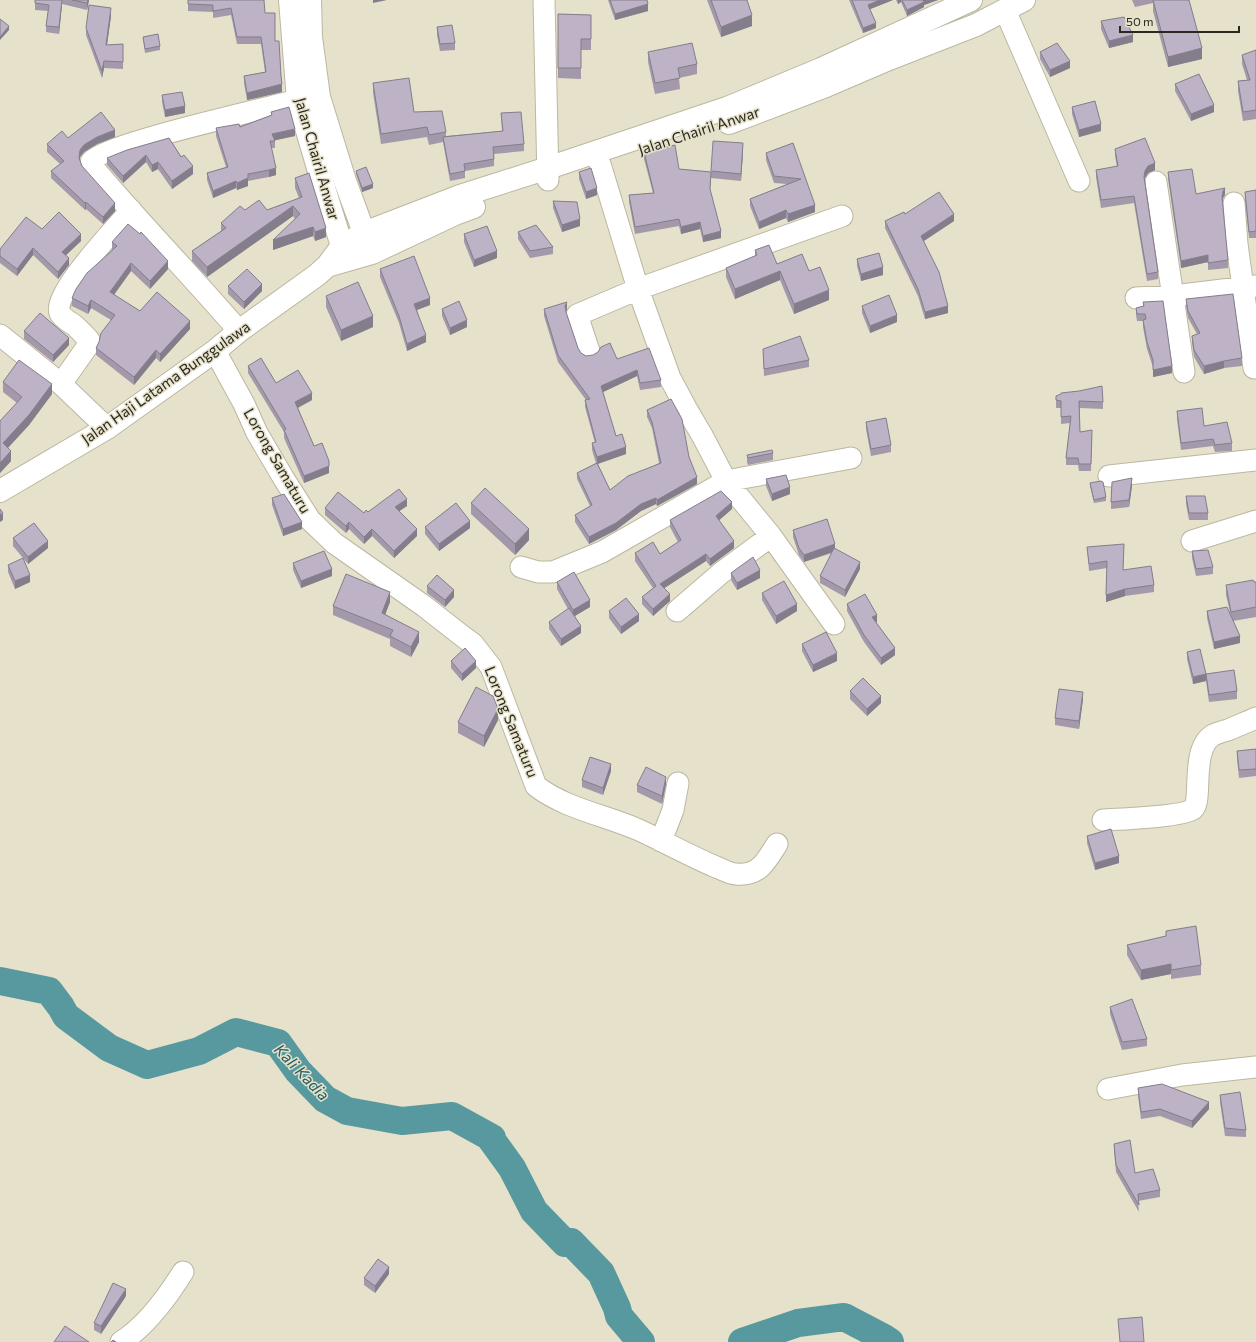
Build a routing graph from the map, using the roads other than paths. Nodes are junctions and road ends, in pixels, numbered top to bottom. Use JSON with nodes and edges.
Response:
{"nodes":[{"id":1,"x":290,"y":0,"type":"edge"},
{"id":2,"x":310,"y":0,"type":"edge"},
{"id":3,"x":544,"y":0,"type":"edge"},
{"id":4,"x":966,"y":1,"type":"edge"},
{"id":5,"x":1015,"y":5,"type":"edge"},
{"id":6,"x":298,"y":100,"type":"junction"},
{"id":7,"x":600,"y":164,"type":"junction"},
{"id":8,"x":548,"y":174,"type":"junction"},
{"id":9,"x":1079,"y":181,"type":"dead end"},
{"id":10,"x":1156,"y":182,"type":"dead end"},
{"id":11,"x":1234,"y":203,"type":"dead end"},
{"id":12,"x":131,"y":210,"type":"junction"},
{"id":13,"x":842,"y":216,"type":"dead end"},
{"id":14,"x":364,"y":232,"type":"junction"},
{"id":15,"x":346,"y":253,"type":"junction"},
{"id":16,"x":372,"y":253,"type":"junction"},
{"id":17,"x":327,"y":266,"type":"joint"},
{"id":18,"x":1250,"y":287,"type":"edge"},
{"id":19,"x":638,"y":289,"type":"junction"},
{"id":20,"x":1173,"y":296,"type":"junction"},
{"id":21,"x":1136,"y":298,"type":"dead end"},
{"id":22,"x":239,"y":331,"type":"junction"},
{"id":23,"x":0,"y":335,"type":"edge"},
{"id":24,"x":215,"y":351,"type":"junction"},
{"id":25,"x":589,"y":352,"type":"dead end"},
{"id":26,"x":1254,"y":368,"type":"dead end"},
{"id":27,"x":1184,"y":372,"type":"dead end"},
{"id":28,"x":61,"y":384,"type":"junction"},
{"id":29,"x":107,"y":428,"type":"junction"},
{"id":30,"x":851,"y":458,"type":"dead end"},
{"id":31,"x":1256,"y":460,"type":"edge"},
{"id":32,"x":1109,"y":476,"type":"dead end"},
{"id":33,"x":726,"y":481,"type":"junction"},
{"id":34,"x":0,"y":491,"type":"edge"},
{"id":35,"x":1256,"y":521,"type":"edge"},
{"id":36,"x":771,"y":536,"type":"junction"},
{"id":37,"x":1192,"y":541,"type":"dead end"},
{"id":38,"x":520,"y":568,"type":"dead end"},
{"id":39,"x":677,"y":611,"type":"dead end"},
{"id":40,"x":834,"y":624,"type":"dead end"},
{"id":41,"x":1256,"y":718,"type":"edge"},
{"id":42,"x":678,"y":783,"type":"dead end"},
{"id":43,"x":1103,"y":820,"type":"dead end"},
{"id":44,"x":661,"y":841,"type":"junction"},
{"id":45,"x":777,"y":844,"type":"dead end"},
{"id":46,"x":1256,"y":1067,"type":"edge"},
{"id":47,"x":1108,"y":1089,"type":"dead end"},
{"id":48,"x":183,"y":1272,"type":"dead end"},
{"id":49,"x":121,"y":1342,"type":"edge"}],
"edges":[{"from":1,"to":6,"type":"main road","name":"Jalan Chairil Anwar"},
{"from":2,"to":14,"type":"main road","name":"Jalan Chairil Anwar"},
{"from":3,"to":8,"type":"street"},
{"from":4,"to":8,"type":"main road","name":"Jalan Chairil Anwar"},
{"from":5,"to":7,"type":"main road","name":"Jalan Chairil Anwar"},
{"from":5,"to":9,"type":"street"},
{"from":6,"to":12,"type":"street"},
{"from":6,"to":15,"type":"main road","name":"Jalan Chairil Anwar"},
{"from":7,"to":8,"type":"main road","name":"Jalan Chairil Anwar"},
{"from":7,"to":19,"type":"street"},
{"from":8,"to":14,"type":"main road","name":"Jalan Chairil Anwar"},
{"from":8,"to":16,"type":"main road","name":"Jalan Chairil Anwar"},
{"from":10,"to":20,"type":"street"},
{"from":11,"to":18,"type":"street"},
{"from":12,"to":22,"type":"street"},
{"from":12,"to":28,"type":"street"},
{"from":13,"to":19,"type":"street"},
{"from":14,"to":15,"type":"main road","name":"Jalan Chairil Anwar"},
{"from":14,"to":16,"type":"main road","name":"Jalan Chairil Anwar"},
{"from":15,"to":16,"type":"main road","name":"Jalan Chairil Anwar"},
{"from":15,"to":17,"type":"main road","name":"Jalan Chairil Anwar"},
{"from":17,"to":22,"type":"main road","name":"Jalan Haji Latama Bunggulawa"},
{"from":18,"to":20,"type":"street"},
{"from":18,"to":26,"type":"street"},
{"from":19,"to":25,"type":"street"},
{"from":19,"to":33,"type":"street"},
{"from":20,"to":21,"type":"street"},
{"from":20,"to":27,"type":"street"},
{"from":22,"to":24,"type":"main road","name":"Jalan Haji Latama Bunggulawa"},
{"from":23,"to":28,"type":"street"},
{"from":24,"to":29,"type":"main road","name":"Jalan Haji Latama Bunggulawa"},
{"from":24,"to":44,"type":"street","name":"Lorong Samaturu"},
{"from":28,"to":29,"type":"street"},
{"from":29,"to":34,"type":"main road","name":"Jalan Haji Latama Bunggulawa"},
{"from":30,"to":33,"type":"street"},
{"from":31,"to":32,"type":"street"},
{"from":33,"to":36,"type":"street"},
{"from":33,"to":38,"type":"street"},
{"from":35,"to":37,"type":"street"},
{"from":36,"to":39,"type":"street"},
{"from":36,"to":40,"type":"street"},
{"from":41,"to":43,"type":"street"},
{"from":42,"to":44,"type":"street"},
{"from":44,"to":45,"type":"street","name":"Lorong Samaturu"},
{"from":46,"to":47,"type":"street"},
{"from":48,"to":49,"type":"street"}]}
